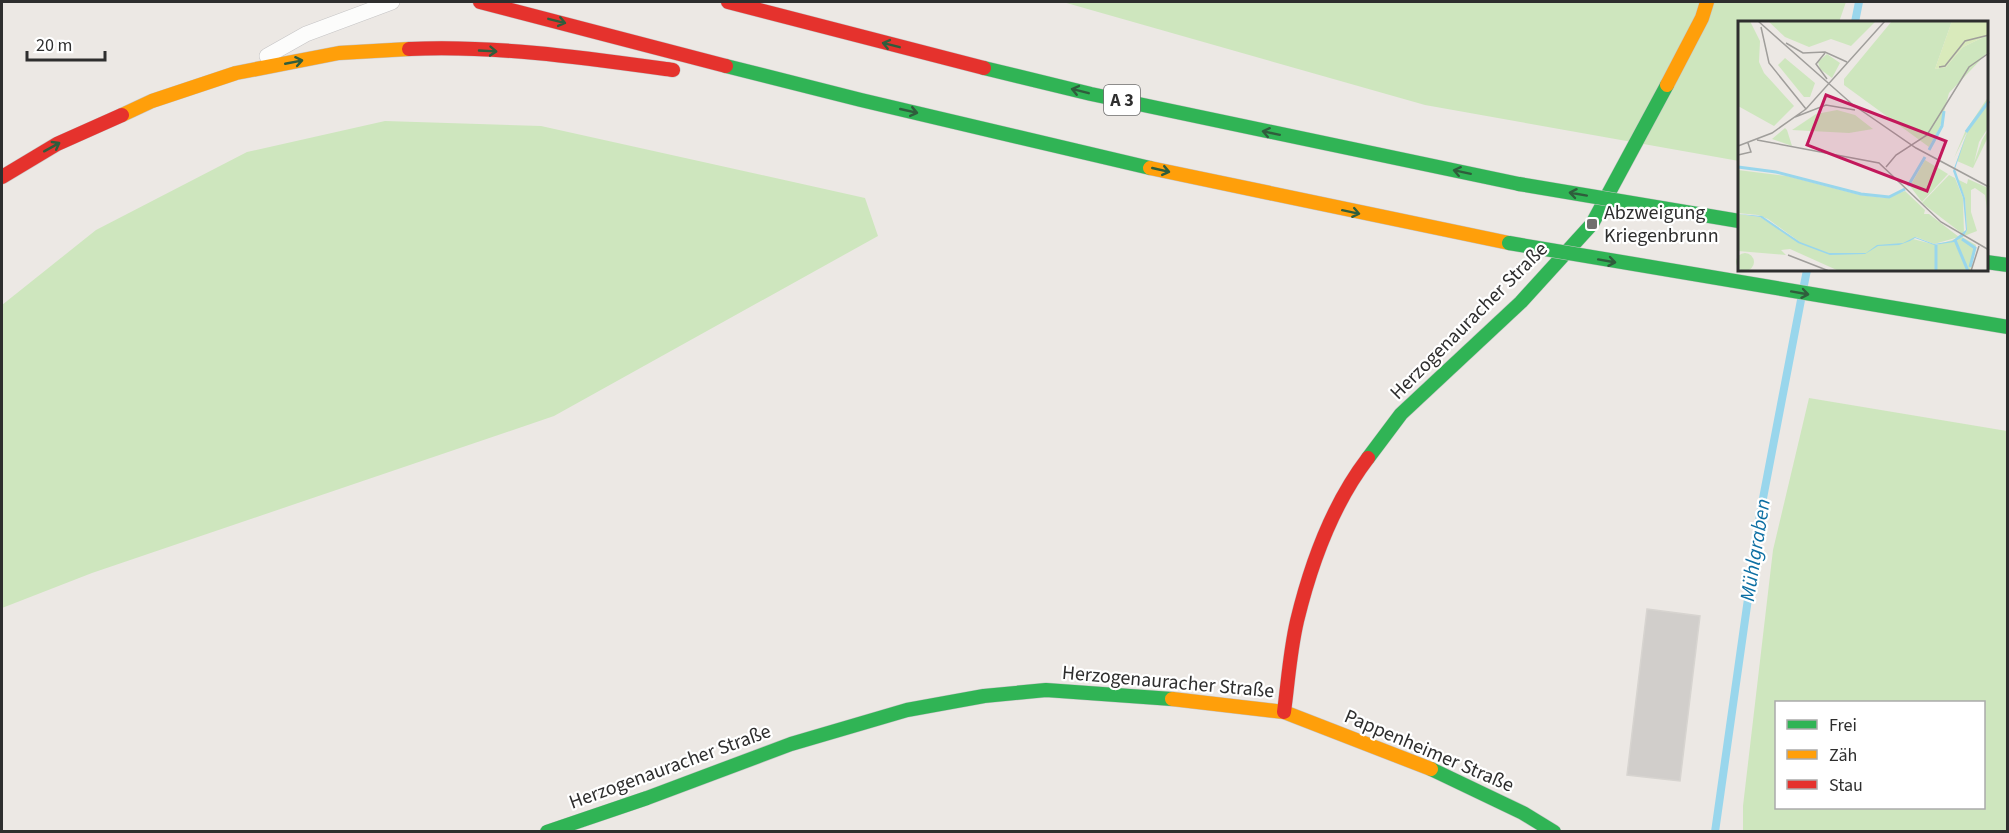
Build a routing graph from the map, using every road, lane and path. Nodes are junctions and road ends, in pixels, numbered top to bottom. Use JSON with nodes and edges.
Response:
{"nodes":[{"id":1,"x":392,"y":2,"type":"edge"},
{"id":2,"x":480,"y":2,"type":"edge"},
{"id":3,"x":728,"y":2,"type":"edge"},
{"id":4,"x":1707,"y":2,"type":"edge"},
{"id":5,"x":681,"y":71,"type":"dead end"},
{"id":6,"x":236,"y":73,"type":"junction"},
{"id":7,"x":705,"y":75,"type":"dead end"},
{"id":8,"x":859,"y":99,"type":"junction"},
{"id":9,"x":2,"y":177,"type":"edge"},
{"id":10,"x":1738,"y":221,"type":"edge"},
{"id":11,"x":1988,"y":262,"type":"edge"},
{"id":12,"x":2007,"y":265,"type":"edge"},
{"id":13,"x":2007,"y":327,"type":"edge"},
{"id":14,"x":1284,"y":712,"type":"junction"},
{"id":15,"x":547,"y":831,"type":"edge"},
{"id":16,"x":1554,"y":831,"type":"edge"}],
"edges":[{"from":1,"to":6,"type":"lane"},
{"from":2,"to":8,"type":"main road","one_way":true},
{"from":10,"to":3,"type":"main road","number":"A 3","one_way":true,"bridge":true},
{"from":4,"to":14,"type":"main road","name":"Herzogenauracher Straße"},
{"from":6,"to":5,"type":"main road","one_way":true},
{"from":9,"to":6,"type":"main road","one_way":true},
{"from":7,"to":8,"type":"main road"},
{"from":8,"to":13,"type":"main road","one_way":true,"bridge":true},
{"from":11,"to":12,"type":"main road"},
{"from":14,"to":15,"type":"main road","name":"Herzogenauracher Straße"},
{"from":14,"to":16,"type":"main road","name":"Pappenheimer Straße"}]}
